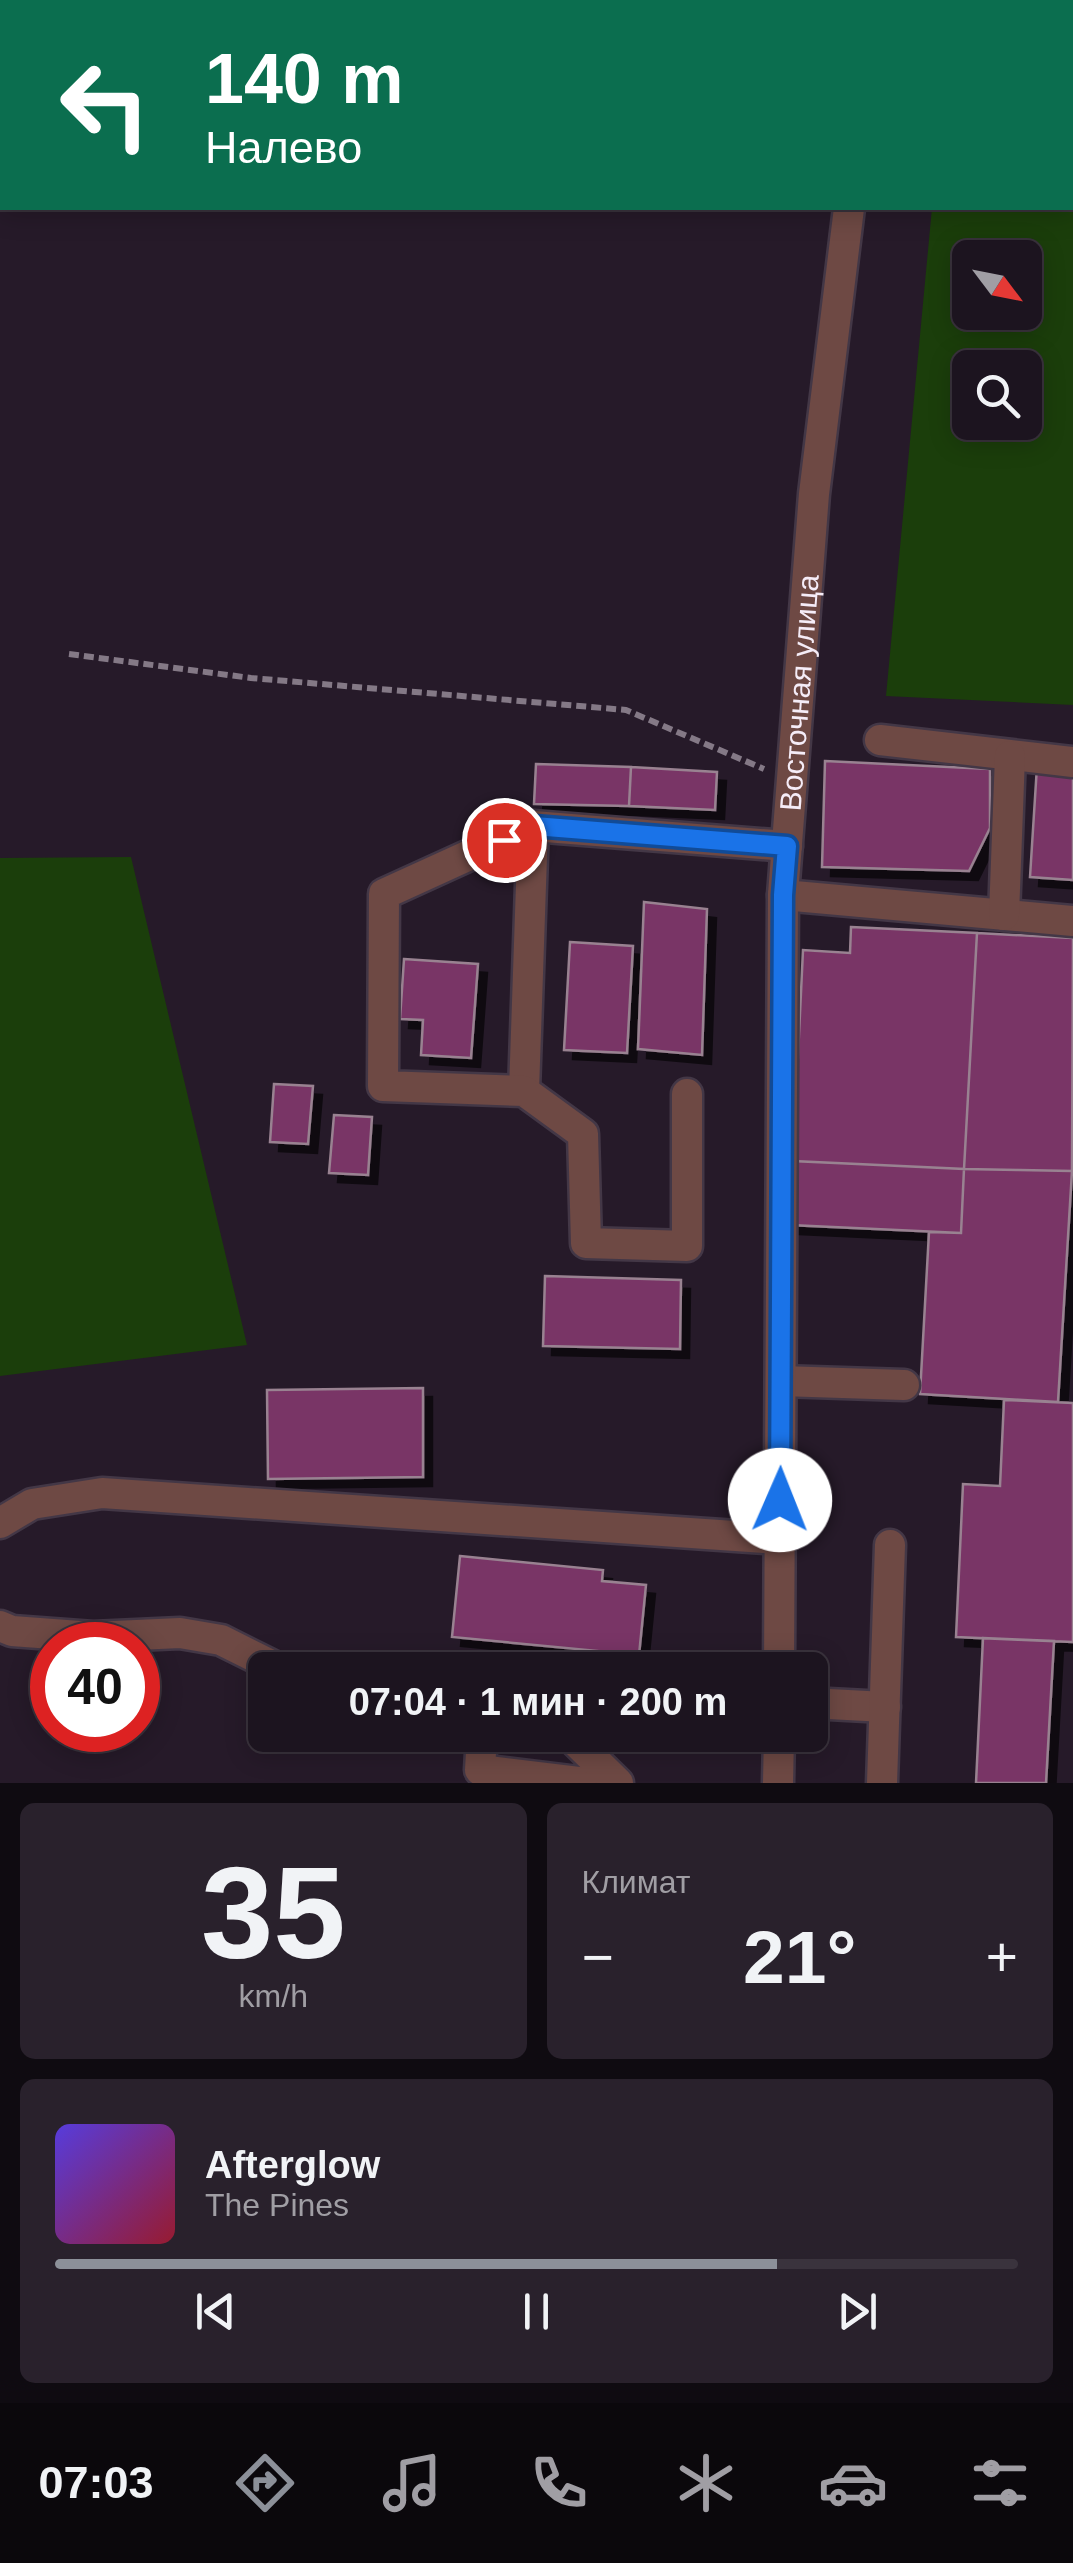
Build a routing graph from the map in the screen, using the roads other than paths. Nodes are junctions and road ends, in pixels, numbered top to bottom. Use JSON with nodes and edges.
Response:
{"nodes":[{"id":1,"x":848,"y":210,"type":"edge"},
{"id":2,"x":880,"y":740,"type":"dead end"},
{"id":3,"x":1010,"y":756,"type":"junction"},
{"id":4,"x":1073,"y":762,"type":"edge"},
{"id":5,"x":534,"y":826,"type":"junction"},
{"id":6,"x":787,"y":846,"type":"junction"},
{"id":7,"x":783,"y":895,"type":"junction"},
{"id":8,"x":1004,"y":914,"type":"junction"},
{"id":9,"x":1073,"y":921,"type":"edge"},
{"id":10,"x":524,"y":1091,"type":"junction"},
{"id":11,"x":687,"y":1094,"type":"dead end"},
{"id":12,"x":781,"y":1381,"type":"junction"},
{"id":13,"x":904,"y":1385,"type":"dead end"},
{"id":14,"x":0,"y":1523,"type":"edge"},
{"id":15,"x":780,"y":1539,"type":"junction"},
{"id":16,"x":890,"y":1546,"type":"dead end"},
{"id":17,"x":0,"y":1626,"type":"edge"},
{"id":18,"x":779,"y":1652,"type":"edge"},
{"id":19,"x":248,"y":1654,"type":"edge"},
{"id":20,"x":828,"y":1704,"type":"edge"},
{"id":21,"x":885,"y":1707,"type":"junction"},
{"id":22,"x":481,"y":1752,"type":"edge"},
{"id":23,"x":586,"y":1752,"type":"edge"},
{"id":24,"x":778,"y":1752,"type":"edge"},
{"id":25,"x":588,"y":1783,"type":"edge"},
{"id":26,"x":618,"y":1783,"type":"edge"},
{"id":27,"x":778,"y":1783,"type":"edge"},
{"id":28,"x":882,"y":1783,"type":"edge"}],
"edges":[{"from":1,"to":6,"type":"street","name":"Восточная улица"},
{"from":2,"to":3,"type":"street"},
{"from":3,"to":4,"type":"street"},
{"from":3,"to":8,"type":"street"},
{"from":5,"to":6,"type":"street"},
{"from":5,"to":10,"type":"street"},
{"from":5,"to":10,"type":"street"},
{"from":6,"to":7,"type":"street","name":"Восточная улица"},
{"from":7,"to":8,"type":"street"},
{"from":7,"to":12,"type":"street","name":"Восточная улица"},
{"from":8,"to":9,"type":"street"},
{"from":10,"to":11,"type":"street"},
{"from":12,"to":13,"type":"street"},
{"from":12,"to":15,"type":"street","name":"Восточная улица"},
{"from":14,"to":15,"type":"street"},
{"from":15,"to":18,"type":"street","name":"Восточная улица"},
{"from":16,"to":21,"type":"street"},
{"from":17,"to":19,"type":"street"},
{"from":20,"to":21,"type":"street"},
{"from":21,"to":28,"type":"street"},
{"from":22,"to":25,"type":"street"},
{"from":23,"to":26,"type":"street"},
{"from":24,"to":27,"type":"street"}]}
